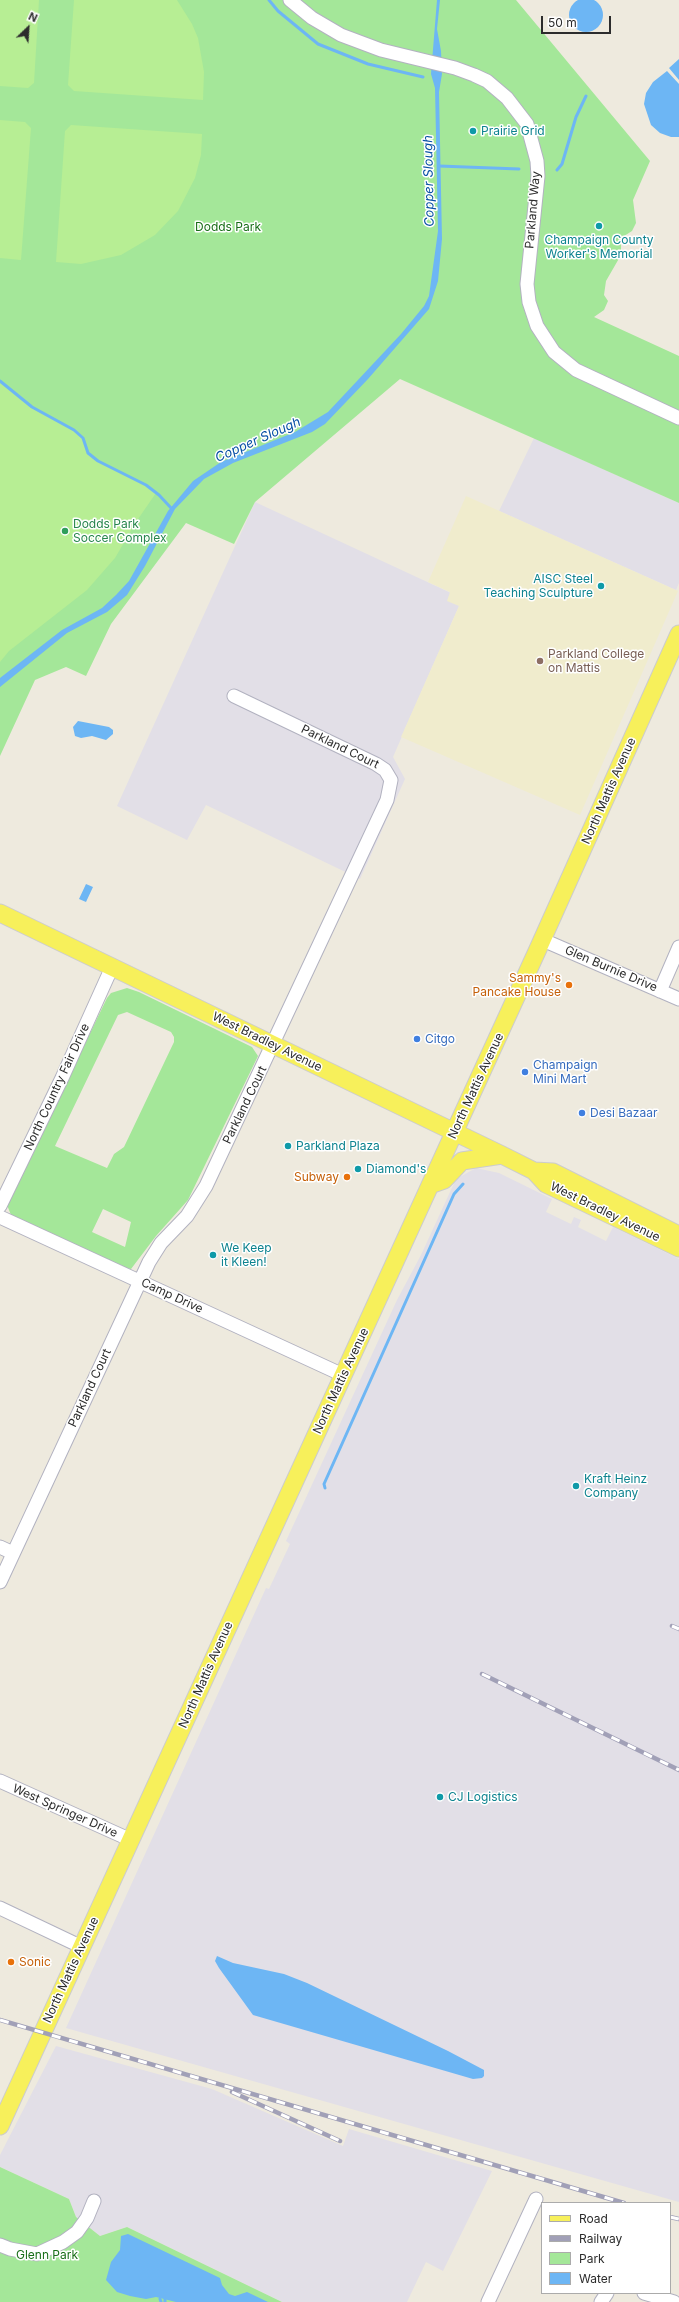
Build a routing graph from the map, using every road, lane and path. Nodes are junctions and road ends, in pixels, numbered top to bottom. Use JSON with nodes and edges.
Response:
{"nodes":[{"id":1,"x":290,"y":0,"type":"edge"},
{"id":2,"x":679,"y":418,"type":"edge"},
{"id":3,"x":679,"y":636,"type":"edge"},
{"id":4,"x":234,"y":696,"type":"dead end"},
{"id":5,"x":0,"y":913,"type":"edge"},
{"id":6,"x":542,"y":940,"type":"junction"},
{"id":7,"x":679,"y":947,"type":"edge"},
{"id":8,"x":112,"y":967,"type":"junction"},
{"id":9,"x":660,"y":991,"type":"junction"},
{"id":10,"x":679,"y":999,"type":"edge"},
{"id":11,"x":274,"y":1045,"type":"junction"},
{"id":12,"x":454,"y":1132,"type":"junction"},
{"id":13,"x":502,"y":1155,"type":"junction"},
{"id":14,"x":534,"y":1171,"type":"junction"},
{"id":15,"x":430,"y":1185,"type":"junction"},
{"id":16,"x":0,"y":1206,"type":"edge"},
{"id":17,"x":0,"y":1217,"type":"edge"},
{"id":18,"x":679,"y":1235,"type":"edge"},
{"id":19,"x":679,"y":1248,"type":"edge"},
{"id":20,"x":140,"y":1281,"type":"junction"},
{"id":21,"x":343,"y":1375,"type":"junction"},
{"id":22,"x":0,"y":1547,"type":"edge"},
{"id":23,"x":13,"y":1553,"type":"junction"},
{"id":24,"x":0,"y":1582,"type":"edge"},
{"id":25,"x":0,"y":1781,"type":"edge"},
{"id":26,"x":131,"y":1840,"type":"junction"},
{"id":27,"x":0,"y":1908,"type":"edge"},
{"id":28,"x":82,"y":1947,"type":"junction"},
{"id":29,"x":0,"y":2126,"type":"edge"},
{"id":30,"x":536,"y":2199,"type":"dead end"},
{"id":31,"x":94,"y":2201,"type":"dead end"},
{"id":32,"x":0,"y":2245,"type":"edge"},
{"id":33,"x":647,"y":2294,"type":"edge"},
{"id":34,"x":488,"y":2302,"type":"edge"},
{"id":35,"x":674,"y":2302,"type":"edge"}],
"edges":[{"from":1,"to":2,"type":"street","name":"Parkland Way"},
{"from":3,"to":6,"type":"main road","name":"North Mattis Avenue"},
{"from":4,"to":11,"type":"street","name":"Parkland Court"},
{"from":5,"to":8,"type":"main road","name":"West Bradley Avenue"},
{"from":6,"to":9,"type":"street","name":"Glen Burnie Drive"},
{"from":6,"to":12,"type":"main road","name":"North Mattis Avenue"},
{"from":7,"to":9,"type":"street"},
{"from":8,"to":11,"type":"main road","name":"West Bradley Avenue"},
{"from":8,"to":16,"type":"street","name":"North Country Fair Drive"},
{"from":9,"to":10,"type":"street","name":"Glen Burnie Drive"},
{"from":11,"to":12,"type":"main road","name":"West Bradley Avenue"},
{"from":11,"to":20,"type":"street","name":"Parkland Court"},
{"from":12,"to":13,"type":"main road","name":"West Bradley Avenue"},
{"from":12,"to":15,"type":"main road","name":"North Mattis Avenue"},
{"from":13,"to":14,"type":"main road","name":"West Bradley Avenue"},
{"from":13,"to":15,"type":"main road"},
{"from":14,"to":18,"type":"main road","name":"West Bradley Avenue"},
{"from":14,"to":19,"type":"main road","name":"West Bradley Avenue"},
{"from":15,"to":21,"type":"main road","name":"North Mattis Avenue"},
{"from":17,"to":20,"type":"street","name":"Camp Drive"},
{"from":20,"to":21,"type":"street","name":"Camp Drive"},
{"from":20,"to":23,"type":"street","name":"Parkland Court"},
{"from":21,"to":26,"type":"main road","name":"North Mattis Avenue"},
{"from":22,"to":23,"type":"street"},
{"from":23,"to":24,"type":"street","name":"Parkland Court"},
{"from":25,"to":26,"type":"street","name":"West Springer Drive"},
{"from":26,"to":28,"type":"main road","name":"North Mattis Avenue"},
{"from":27,"to":28,"type":"street"},
{"from":28,"to":29,"type":"main road","name":"North Mattis Avenue"},
{"from":30,"to":34,"type":"street"},
{"from":31,"to":32,"type":"street"},
{"from":33,"to":35,"type":"street"}]}
